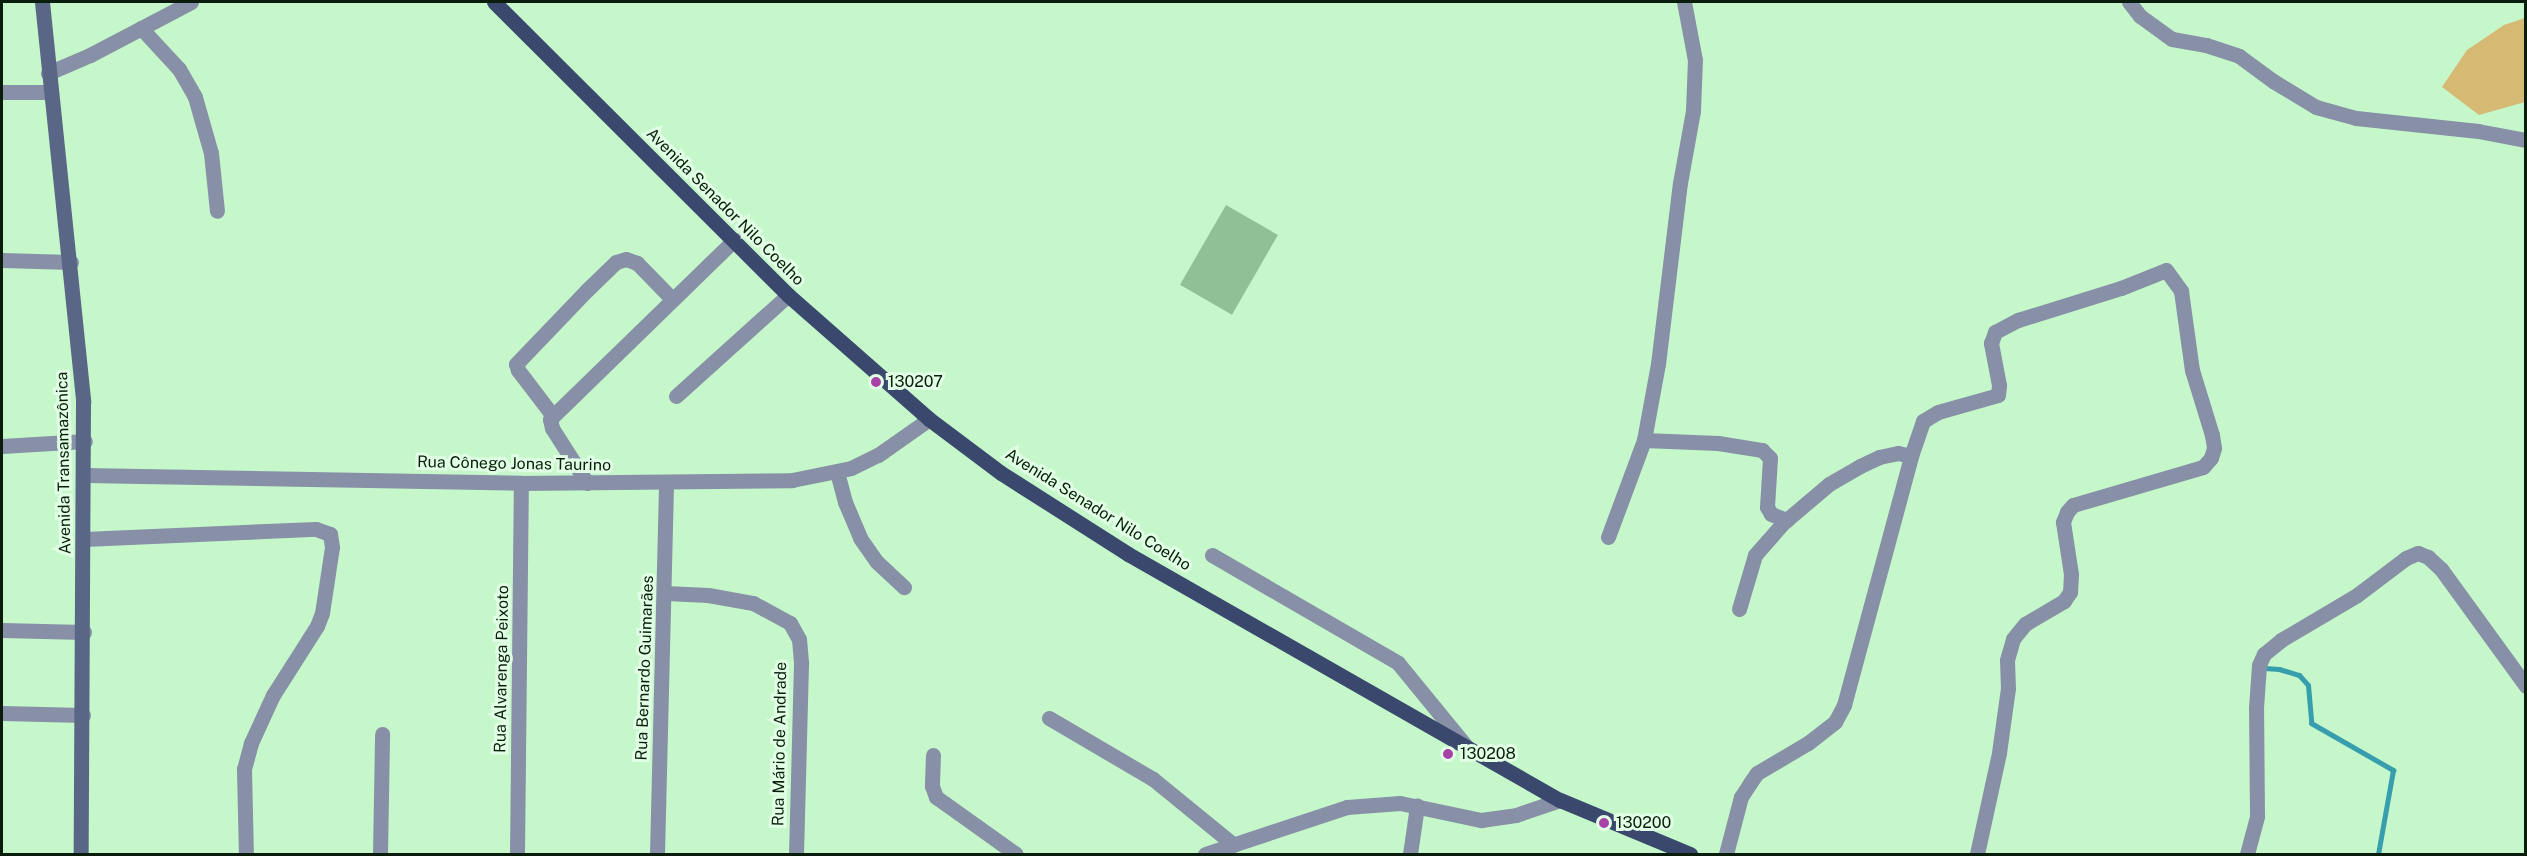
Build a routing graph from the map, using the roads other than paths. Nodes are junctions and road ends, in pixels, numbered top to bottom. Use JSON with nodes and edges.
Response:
{"nodes":[{"id":1,"x":42,"y":2,"type":"edge"},
{"id":2,"x":191,"y":2,"type":"edge"},
{"id":3,"x":494,"y":2,"type":"edge"},
{"id":4,"x":1684,"y":2,"type":"edge"},
{"id":5,"x":2129,"y":2,"type":"edge"},
{"id":6,"x":141,"y":28,"type":"junction"},
{"id":7,"x":48,"y":73,"type":"junction"},
{"id":8,"x":2,"y":92,"type":"edge"},
{"id":9,"x":50,"y":92,"type":"junction"},
{"id":10,"x":2526,"y":140,"type":"edge"},
{"id":11,"x":217,"y":211,"type":"dead end"},
{"id":12,"x":734,"y":240,"type":"junction"},
{"id":13,"x":2,"y":261,"type":"edge"},
{"id":14,"x":70,"y":262,"type":"junction"},
{"id":15,"x":788,"y":295,"type":"junction"},
{"id":16,"x":672,"y":299,"type":"junction"},
{"id":17,"x":675,"y":396,"type":"dead end"},
{"id":18,"x":553,"y":416,"type":"junction"},
{"id":19,"x":929,"y":419,"type":"junction"},
{"id":20,"x":1644,"y":440,"type":"junction"},
{"id":21,"x":85,"y":441,"type":"junction"},
{"id":22,"x":2,"y":446,"type":"edge"},
{"id":23,"x":1911,"y":456,"type":"junction"},
{"id":24,"x":837,"y":472,"type":"junction"},
{"id":25,"x":84,"y":475,"type":"junction"},
{"id":26,"x":521,"y":483,"type":"junction"},
{"id":27,"x":586,"y":483,"type":"junction"},
{"id":28,"x":666,"y":483,"type":"junction"},
{"id":29,"x":1786,"y":520,"type":"junction"},
{"id":30,"x":1608,"y":537,"type":"dead end"},
{"id":31,"x":84,"y":539,"type":"junction"},
{"id":32,"x":1212,"y":555,"type":"dead end"},
{"id":33,"x":904,"y":586,"type":"dead end"},
{"id":34,"x":665,"y":593,"type":"junction"},
{"id":35,"x":1739,"y":609,"type":"dead end"},
{"id":36,"x":2,"y":630,"type":"edge"},
{"id":37,"x":84,"y":632,"type":"junction"},
{"id":38,"x":2526,"y":686,"type":"edge"},
{"id":39,"x":2,"y":713,"type":"edge"},
{"id":40,"x":83,"y":715,"type":"junction"},
{"id":41,"x":1049,"y":718,"type":"dead end"},
{"id":42,"x":382,"y":734,"type":"dead end"},
{"id":43,"x":1467,"y":748,"type":"junction"},
{"id":44,"x":933,"y":755,"type":"dead end"},
{"id":45,"x":1560,"y":800,"type":"junction"},
{"id":46,"x":1417,"y":806,"type":"junction"},
{"id":47,"x":1234,"y":845,"type":"junction"},
{"id":48,"x":1662,"y":849,"type":"edge"},
{"id":49,"x":81,"y":855,"type":"edge"},
{"id":50,"x":246,"y":855,"type":"edge"},
{"id":51,"x":380,"y":855,"type":"edge"},
{"id":52,"x":517,"y":855,"type":"edge"},
{"id":53,"x":657,"y":855,"type":"edge"},
{"id":54,"x":796,"y":855,"type":"edge"},
{"id":55,"x":1016,"y":855,"type":"edge"},
{"id":56,"x":1206,"y":855,"type":"edge"},
{"id":57,"x":1410,"y":855,"type":"edge"},
{"id":58,"x":1690,"y":855,"type":"edge"},
{"id":59,"x":1726,"y":855,"type":"edge"},
{"id":60,"x":1977,"y":855,"type":"edge"},
{"id":61,"x":2247,"y":855,"type":"edge"}],
"edges":[{"from":1,"to":7,"type":"street","name":"Avenida Transamazônica"},
{"from":2,"to":6,"type":"street"},
{"from":3,"to":12,"type":"main road","name":"Avenida Senador Nilo Coelho"},
{"from":4,"to":20,"type":"street"},
{"from":5,"to":10,"type":"street"},
{"from":6,"to":7,"type":"street"},
{"from":6,"to":11,"type":"street"},
{"from":7,"to":9,"type":"street","name":"Avenida Transamazônica"},
{"from":8,"to":9,"type":"street"},
{"from":9,"to":14,"type":"street","name":"Avenida Transamazônica"},
{"from":12,"to":15,"type":"main road","name":"Avenida Senador Nilo Coelho"},
{"from":12,"to":16,"type":"street"},
{"from":13,"to":14,"type":"street"},
{"from":14,"to":21,"type":"street","name":"Avenida Transamazônica"},
{"from":15,"to":17,"type":"street"},
{"from":15,"to":19,"type":"main road","name":"Avenida Senador Nilo Coelho"},
{"from":16,"to":18,"type":"street"},
{"from":16,"to":18,"type":"street"},
{"from":18,"to":27,"type":"street"},
{"from":19,"to":24,"type":"street","name":"Rua Cônego Jonas Taurino"},
{"from":19,"to":43,"type":"main road","name":"Avenida Senador Nilo Coelho"},
{"from":20,"to":29,"type":"street"},
{"from":20,"to":30,"type":"street"},
{"from":21,"to":22,"type":"street"},
{"from":21,"to":25,"type":"street","name":"Avenida Transamazônica"},
{"from":23,"to":29,"type":"street"},
{"from":23,"to":59,"type":"street"},
{"from":23,"to":60,"type":"street"},
{"from":24,"to":28,"type":"street","name":"Rua Cônego Jonas Taurino"},
{"from":24,"to":33,"type":"street"},
{"from":25,"to":26,"type":"street","name":"Rua Cônego Jonas Taurino"},
{"from":25,"to":31,"type":"street","name":"Avenida Transamazônica"},
{"from":26,"to":27,"type":"street","name":"Rua Cônego Jonas Taurino"},
{"from":26,"to":52,"type":"street","name":"Rua Alvarenga Peixoto"},
{"from":27,"to":28,"type":"street","name":"Rua Cônego Jonas Taurino"},
{"from":28,"to":34,"type":"street","name":"Rua Bernardo Guimarães"},
{"from":29,"to":35,"type":"street"},
{"from":31,"to":37,"type":"street","name":"Avenida Transamazônica"},
{"from":31,"to":50,"type":"street"},
{"from":32,"to":43,"type":"street"},
{"from":34,"to":53,"type":"street","name":"Rua Bernardo Guimarães"},
{"from":34,"to":54,"type":"street","name":"Rua Mário de Andrade"},
{"from":36,"to":37,"type":"street"},
{"from":37,"to":40,"type":"street","name":"Avenida Transamazônica"},
{"from":38,"to":61,"type":"street"},
{"from":39,"to":40,"type":"street"},
{"from":40,"to":49,"type":"street","name":"Avenida Transamazônica"},
{"from":41,"to":47,"type":"street"},
{"from":42,"to":51,"type":"street"},
{"from":43,"to":45,"type":"main road","name":"Avenida Senador Nilo Coelho"},
{"from":44,"to":55,"type":"street"},
{"from":45,"to":46,"type":"street"},
{"from":45,"to":48,"type":"main road","name":"Avenida Senador Nilo Coelho"},
{"from":46,"to":47,"type":"street"},
{"from":46,"to":57,"type":"street"},
{"from":47,"to":56,"type":"street"},
{"from":48,"to":58,"type":"main road","name":"Avenida Senador Nilo Coelho"}]}
